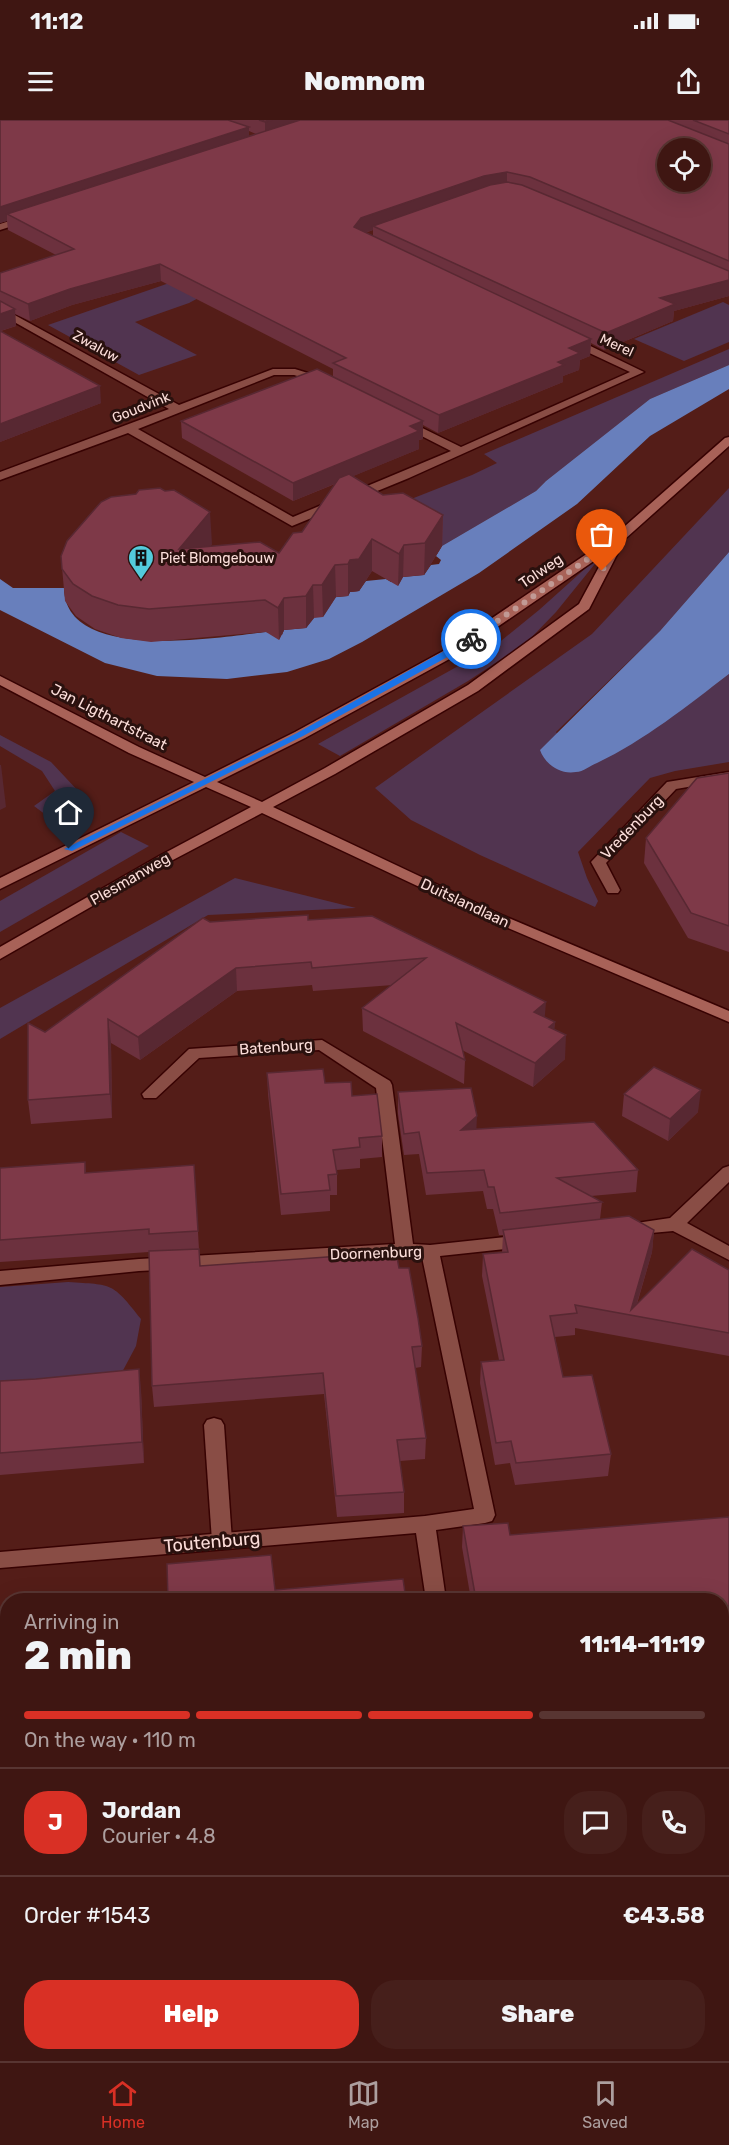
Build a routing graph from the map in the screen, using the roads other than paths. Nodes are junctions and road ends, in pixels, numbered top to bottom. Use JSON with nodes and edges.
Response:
{"nodes":[{"id":1,"x":33,"y":216,"type":"edge"},
{"id":2,"x":0,"y":227,"type":"edge"},
{"id":3,"x":0,"y":310,"type":"edge"},
{"id":4,"x":560,"y":335,"type":"edge"},
{"id":5,"x":334,"y":387,"type":"edge"},
{"id":6,"x":177,"y":409,"type":"junction"},
{"id":7,"x":391,"y":416,"type":"edge"},
{"id":8,"x":129,"y":429,"type":"junction"},
{"id":9,"x":729,"y":440,"type":"edge"},
{"id":10,"x":460,"y":451,"type":"junction"},
{"id":11,"x":0,"y":476,"type":"edge"},
{"id":12,"x":620,"y":537,"type":"junction"},
{"id":13,"x":0,"y":680,"type":"edge"},
{"id":14,"x":729,"y":776,"type":"edge"},
{"id":15,"x":204,"y":781,"type":"junction"},
{"id":16,"x":262,"y":807,"type":"junction"},
{"id":17,"x":0,"y":884,"type":"edge"},
{"id":18,"x":613,"y":890,"type":"dead end"},
{"id":19,"x":0,"y":954,"type":"edge"},
{"id":20,"x":729,"y":1017,"type":"edge"},
{"id":21,"x":150,"y":1094,"type":"dead end"},
{"id":22,"x":729,"y":1172,"type":"edge"},
{"id":23,"x":675,"y":1224,"type":"junction"},
{"id":24,"x":617,"y":1231,"type":"edge"},
{"id":25,"x":535,"y":1240,"type":"edge"},
{"id":26,"x":405,"y":1250,"type":"junction"},
{"id":27,"x":430,"y":1251,"type":"junction"},
{"id":28,"x":729,"y":1254,"type":"edge"},
{"id":29,"x":0,"y":1278,"type":"edge"},
{"id":30,"x":214,"y":1425,"type":"dead end"},
{"id":31,"x":425,"y":1524,"type":"junction"},
{"id":32,"x":222,"y":1541,"type":"junction"},
{"id":33,"x":0,"y":1560,"type":"edge"},
{"id":34,"x":435,"y":1593,"type":"edge"}],
"edges":[{"from":1,"to":2,"type":"street"},
{"from":3,"to":6,"type":"street","name":"Zwaluw"},
{"from":4,"to":10,"type":"street","name":"Merel"},
{"from":5,"to":6,"type":"street","name":"Goudvink"},
{"from":6,"to":8,"type":"street","name":"Goudvink"},
{"from":7,"to":10,"type":"street"},
{"from":8,"to":10,"type":"street","name":"Merel"},
{"from":8,"to":11,"type":"street","name":"Goudvink"},
{"from":9,"to":12,"type":"main road"},
{"from":12,"to":15,"type":"main road","name":"Tolweg"},
{"from":12,"to":16,"type":"main road"},
{"from":13,"to":15,"type":"main road","name":"Jan Ligthartstraat"},
{"from":14,"to":18,"type":"street","name":"Vredenburg"},
{"from":15,"to":16,"type":"main road","name":"Duitslandlaan"},
{"from":15,"to":17,"type":"main road"},
{"from":16,"to":19,"type":"main road","name":"Plesmanweg"},
{"from":16,"to":20,"type":"main road","name":"Duitslandlaan"},
{"from":21,"to":26,"type":"street","name":"Batenburg"},
{"from":22,"to":23,"type":"street"},
{"from":23,"to":24,"type":"street"},
{"from":23,"to":28,"type":"street"},
{"from":25,"to":27,"type":"street","name":"Doornenburg"},
{"from":26,"to":27,"type":"street","name":"Doornenburg"},
{"from":26,"to":29,"type":"street","name":"Doornenburg"},
{"from":27,"to":31,"type":"street","name":"Toutenburg"},
{"from":30,"to":32,"type":"street"},
{"from":31,"to":32,"type":"street","name":"Toutenburg"},
{"from":31,"to":34,"type":"street"},
{"from":32,"to":33,"type":"street","name":"Toutenburg"}]}
